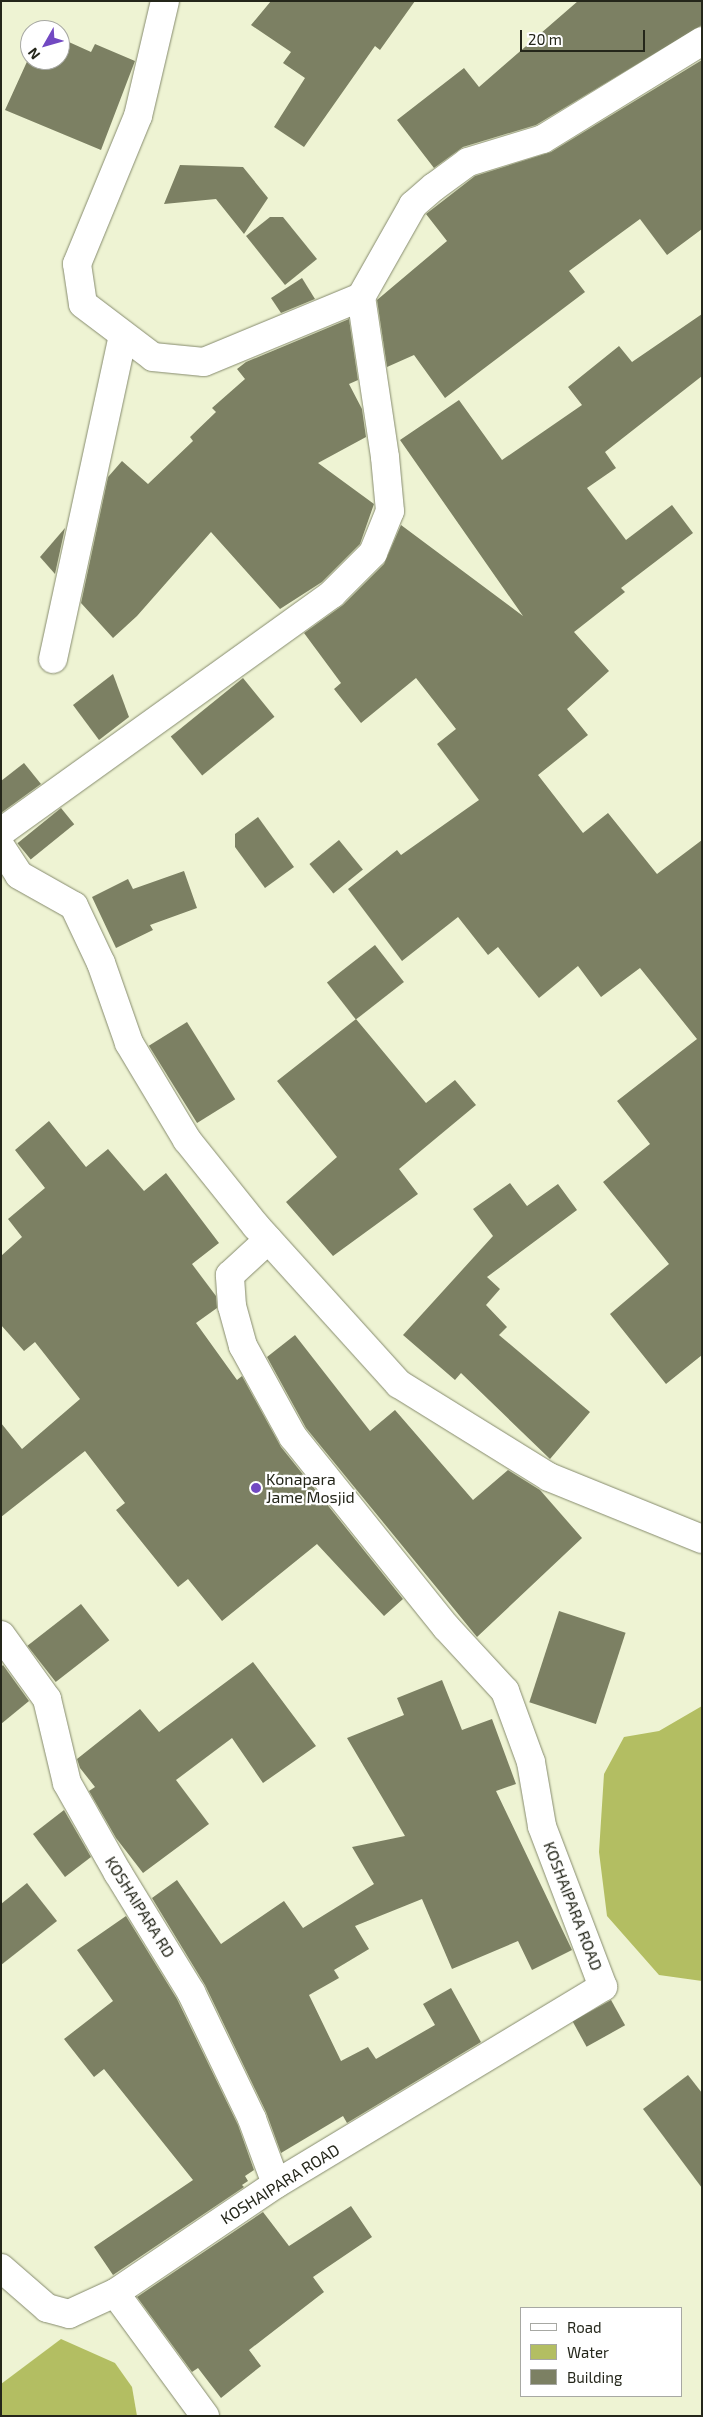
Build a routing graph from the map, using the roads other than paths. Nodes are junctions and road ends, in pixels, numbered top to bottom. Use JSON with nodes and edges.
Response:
{"nodes":[{"id":1,"x":165,"y":1,"type":"edge"},
{"id":2,"x":702,"y":42,"type":"edge"},
{"id":3,"x":361,"y":297,"type":"junction"},
{"id":4,"x":124,"y":335,"type":"junction"},
{"id":5,"x":53,"y":659,"type":"dead end"},
{"id":6,"x":1,"y":832,"type":"edge"},
{"id":7,"x":1,"y":847,"type":"edge"},
{"id":8,"x":268,"y":1240,"type":"junction"},
{"id":9,"x":702,"y":1539,"type":"edge"},
{"id":10,"x":1,"y":1635,"type":"edge"},
{"id":11,"x":276,"y":2184,"type":"junction"},
{"id":12,"x":1,"y":2268,"type":"edge"},
{"id":13,"x":114,"y":2293,"type":"junction"},
{"id":14,"x":205,"y":2416,"type":"edge"}],
"edges":[{"from":1,"to":4,"type":"street"},
{"from":2,"to":3,"type":"street"},
{"from":3,"to":4,"type":"street"},
{"from":3,"to":6,"type":"street"},
{"from":4,"to":5,"type":"street"},
{"from":7,"to":8,"type":"street"},
{"from":8,"to":9,"type":"street"},
{"from":8,"to":11,"type":"street","name":"KOSHAIPARA ROAD"},
{"from":10,"to":11,"type":"street","name":"KOSHAIPARA RD"},
{"from":11,"to":13,"type":"street","name":"KOSHAIPARA ROAD"},
{"from":12,"to":13,"type":"street","name":"KOSHAIPARA ROAD"},
{"from":13,"to":14,"type":"street"}]}
